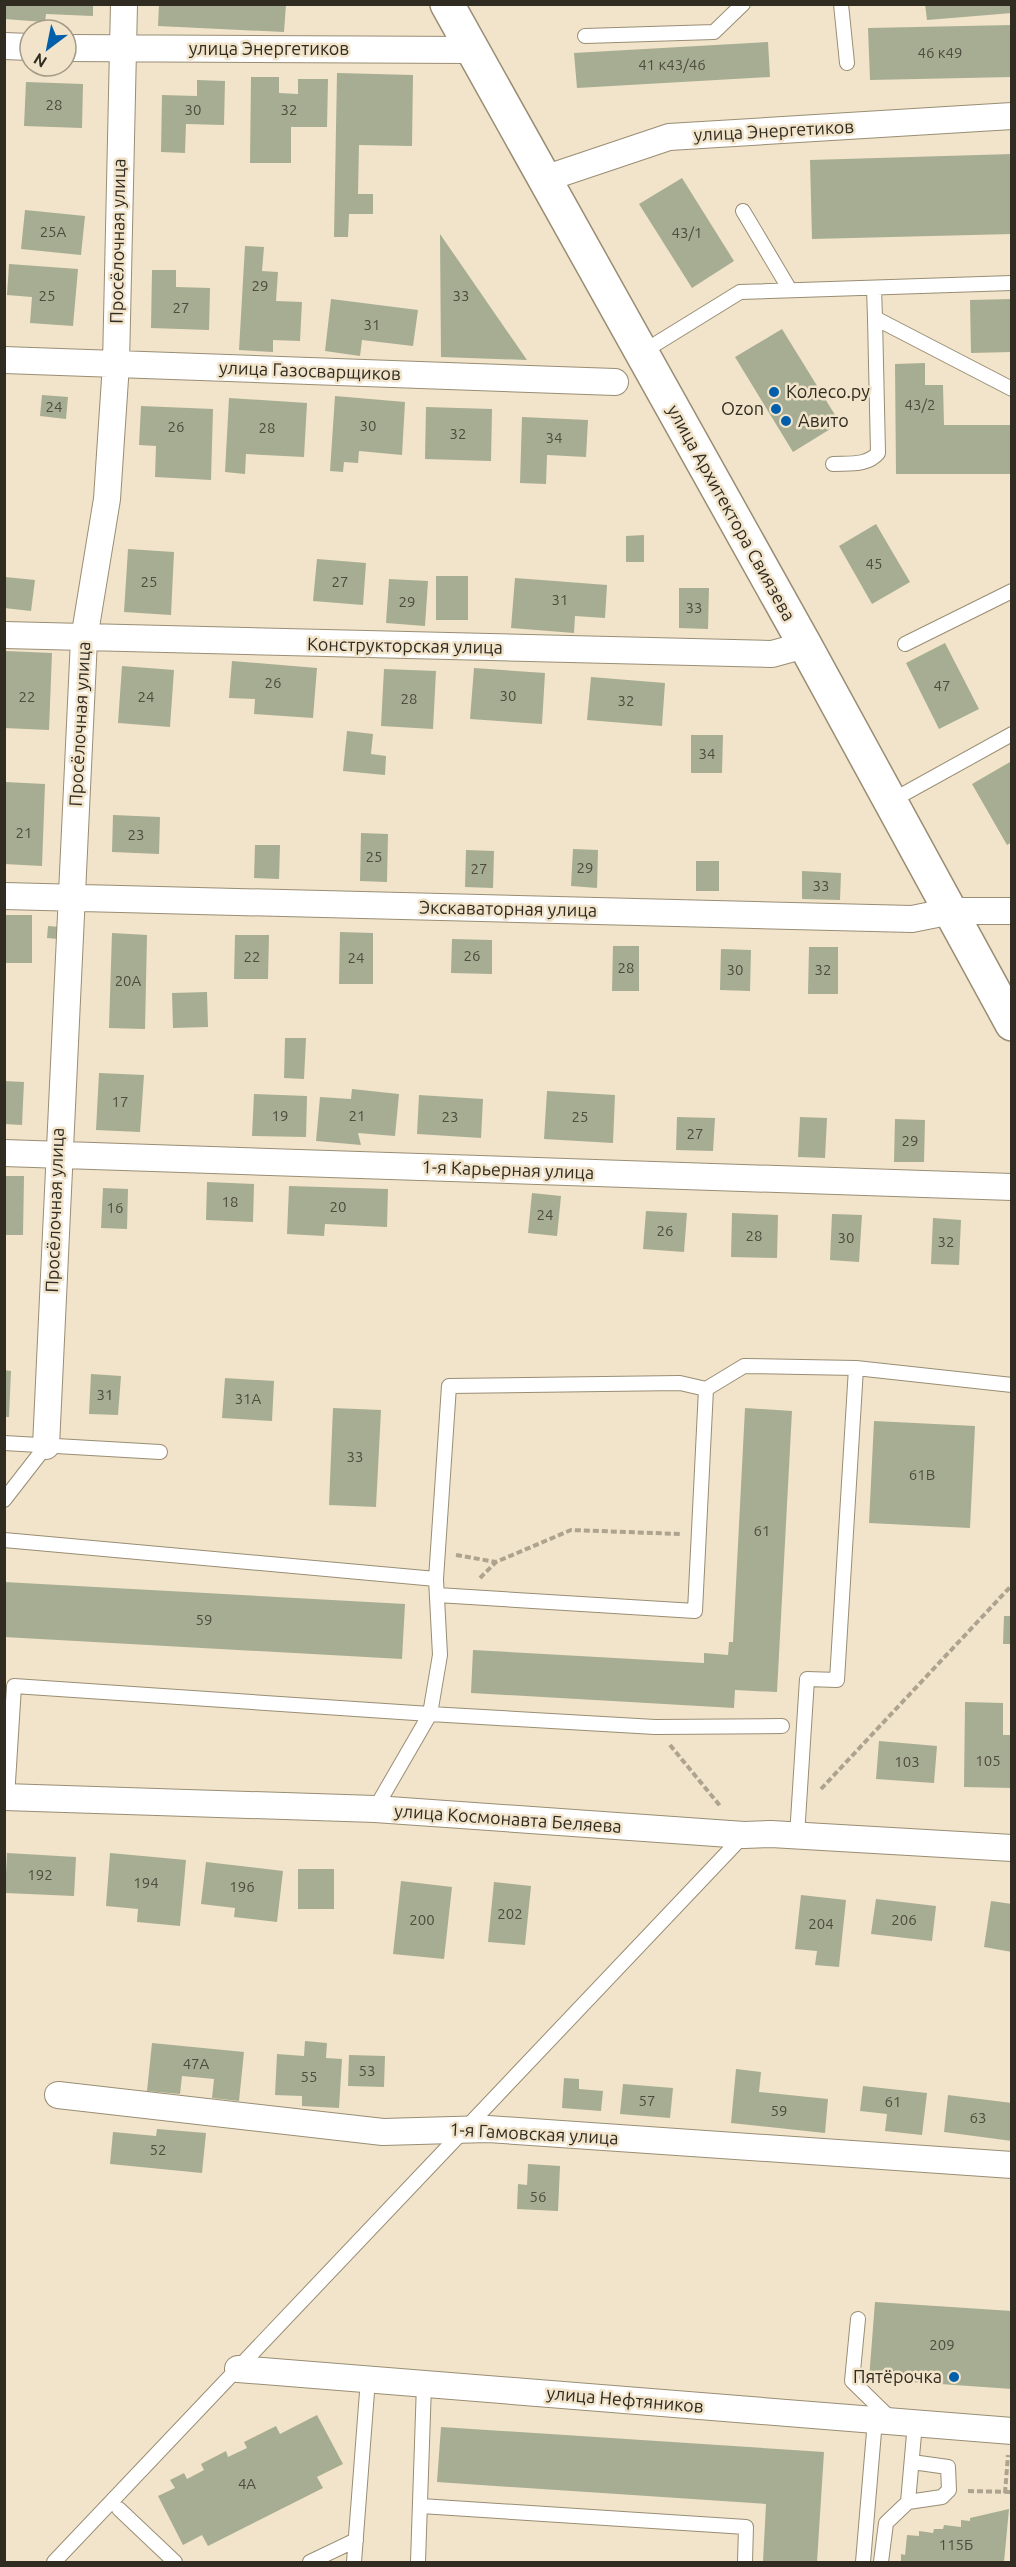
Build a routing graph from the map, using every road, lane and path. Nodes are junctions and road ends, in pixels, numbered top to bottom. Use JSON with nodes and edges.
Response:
{"nodes":[{"id":1,"x":124,"y":4,"type":"edge"},
{"id":2,"x":447,"y":4,"type":"edge"},
{"id":3,"x":743,"y":4,"type":"edge"},
{"id":4,"x":841,"y":4,"type":"edge"},
{"id":5,"x":585,"y":36,"type":"dead end"},
{"id":6,"x":78,"y":48,"type":"edge"},
{"id":7,"x":122,"y":49,"type":"junction"},
{"id":8,"x":471,"y":50,"type":"junction"},
{"id":9,"x":847,"y":63,"type":"dead end"},
{"id":10,"x":1011,"y":116,"type":"edge"},
{"id":11,"x":544,"y":179,"type":"junction"},
{"id":12,"x":743,"y":211,"type":"dead end"},
{"id":13,"x":1010,"y":282,"type":"edge"},
{"id":14,"x":874,"y":288,"type":"junction"},
{"id":15,"x":790,"y":290,"type":"junction"},
{"id":16,"x":875,"y":318,"type":"junction"},
{"id":17,"x":641,"y":353,"type":"junction"},
{"id":18,"x":4,"y":360,"type":"edge"},
{"id":19,"x":116,"y":364,"type":"junction"},
{"id":20,"x":615,"y":382,"type":"dead end"},
{"id":21,"x":1011,"y":388,"type":"edge"},
{"id":22,"x":833,"y":464,"type":"dead end"},
{"id":23,"x":1011,"y":591,"type":"edge"},
{"id":24,"x":4,"y":635,"type":"edge"},
{"id":25,"x":84,"y":639,"type":"junction"},
{"id":26,"x":905,"y":644,"type":"dead end"},
{"id":27,"x":805,"y":645,"type":"junction"},
{"id":28,"x":1011,"y":734,"type":"edge"},
{"id":29,"x":891,"y":801,"type":"junction"},
{"id":30,"x":4,"y":896,"type":"edge"},
{"id":31,"x":70,"y":898,"type":"junction"},
{"id":32,"x":952,"y":911,"type":"junction"},
{"id":33,"x":1011,"y":911,"type":"edge"},
{"id":34,"x":1011,"y":1024,"type":"edge"},
{"id":35,"x":4,"y":1153,"type":"edge"},
{"id":36,"x":57,"y":1155,"type":"junction"},
{"id":37,"x":1011,"y":1186,"type":"edge"},
{"id":38,"x":856,"y":1368,"type":"junction"},
{"id":39,"x":1011,"y":1385,"type":"edge"},
{"id":40,"x":706,"y":1389,"type":"junction"},
{"id":41,"x":4,"y":1443,"type":"edge"},
{"id":42,"x":46,"y":1446,"type":"junction"},
{"id":43,"x":160,"y":1452,"type":"dead end"},
{"id":44,"x":4,"y":1500,"type":"edge"},
{"id":45,"x":700,"y":1535,"type":"junction"},
{"id":46,"x":4,"y":1540,"type":"edge"},
{"id":47,"x":438,"y":1552,"type":"junction"},
{"id":48,"x":496,"y":1562,"type":"junction"},
{"id":49,"x":436,"y":1579,"type":"junction"},
{"id":50,"x":1011,"y":1585,"type":"edge"},
{"id":51,"x":437,"y":1595,"type":"junction"},
{"id":52,"x":460,"y":1597,"type":"junction"},
{"id":53,"x":4,"y":1675,"type":"edge"},
{"id":54,"x":14,"y":1686,"type":"junction"},
{"id":55,"x":430,"y":1714,"type":"junction"},
{"id":56,"x":782,"y":1726,"type":"dead end"},
{"id":57,"x":655,"y":1727,"type":"junction"},
{"id":58,"x":6,"y":1798,"type":"edge"},
{"id":59,"x":799,"y":1804,"type":"junction"},
{"id":60,"x":375,"y":1809,"type":"junction"},
{"id":61,"x":744,"y":1835,"type":"junction"},
{"id":62,"x":797,"y":1836,"type":"junction"},
{"id":63,"x":1011,"y":1848,"type":"edge"},
{"id":64,"x":58,"y":2095,"type":"dead end"},
{"id":65,"x":465,"y":2129,"type":"junction"},
{"id":66,"x":1011,"y":2165,"type":"edge"},
{"id":67,"x":858,"y":2319,"type":"dead end"},
{"id":68,"x":238,"y":2368,"type":"junction"},
{"id":69,"x":368,"y":2379,"type":"junction"},
{"id":70,"x":424,"y":2384,"type":"junction"},
{"id":71,"x":895,"y":2422,"type":"junction"},
{"id":72,"x":1011,"y":2431,"type":"edge"},
{"id":73,"x":912,"y":2462,"type":"junction"},
{"id":74,"x":949,"y":2490,"type":"junction"},
{"id":75,"x":1011,"y":2492,"type":"edge"},
{"id":76,"x":1005,"y":2493,"type":"junction"},
{"id":77,"x":908,"y":2502,"type":"junction"},
{"id":78,"x":421,"y":2506,"type":"junction"},
{"id":79,"x":120,"y":2509,"type":"dead end"},
{"id":80,"x":356,"y":2540,"type":"junction"},
{"id":81,"x":54,"y":2562,"type":"edge"},
{"id":82,"x":175,"y":2562,"type":"edge"},
{"id":83,"x":310,"y":2562,"type":"edge"},
{"id":84,"x":354,"y":2562,"type":"edge"},
{"id":85,"x":418,"y":2562,"type":"edge"},
{"id":86,"x":745,"y":2562,"type":"edge"},
{"id":87,"x":863,"y":2562,"type":"edge"},
{"id":88,"x":881,"y":2562,"type":"edge"}],
"edges":[{"from":1,"to":7,"type":"street","name":"Просёлочная улица"},
{"from":2,"to":8,"type":"main road","name":"улица Архитектора Свиязева"},
{"from":3,"to":5,"type":"lane"},
{"from":4,"to":9,"type":"lane"},
{"from":6,"to":7,"type":"street","name":"улица Энергетиков"},
{"from":7,"to":8,"type":"street","name":"улица Энергетиков"},
{"from":7,"to":19,"type":"street","name":"Просёлочная улица"},
{"from":8,"to":11,"type":"main road","name":"улица Архитектора Свиязева"},
{"from":10,"to":11,"type":"street","name":"улица Энергетиков"},
{"from":11,"to":17,"type":"main road","name":"улица Архитектора Свиязева"},
{"from":12,"to":15,"type":"lane"},
{"from":13,"to":14,"type":"lane"},
{"from":14,"to":15,"type":"lane"},
{"from":14,"to":16,"type":"lane"},
{"from":15,"to":17,"type":"lane"},
{"from":16,"to":21,"type":"lane"},
{"from":16,"to":22,"type":"lane"},
{"from":17,"to":27,"type":"main road","name":"улица Архитектора Свиязева"},
{"from":18,"to":19,"type":"street","name":"улица Газосварщиков"},
{"from":19,"to":20,"type":"street","name":"улица Газосварщиков"},
{"from":19,"to":25,"type":"street","name":"Просёлочная улица"},
{"from":23,"to":26,"type":"lane"},
{"from":24,"to":25,"type":"street","name":"Конструкторская улица"},
{"from":25,"to":27,"type":"street","name":"Конструкторская улица"},
{"from":25,"to":31,"type":"street","name":"Просёлочная улица"},
{"from":27,"to":29,"type":"main road","name":"улица Архитектора Свиязева"},
{"from":28,"to":29,"type":"lane"},
{"from":29,"to":32,"type":"main road","name":"улица Архитектора Свиязева"},
{"from":30,"to":31,"type":"street","name":"Экскаваторная улица"},
{"from":31,"to":32,"type":"street","name":"Экскаваторная улица"},
{"from":31,"to":36,"type":"street","name":"Просёлочная улица"},
{"from":32,"to":33,"type":"street","name":"Экскаваторная улица"},
{"from":32,"to":34,"type":"main road","name":"улица Архитектора Свиязева"},
{"from":35,"to":36,"type":"street","name":"1-я Карьерная улица"},
{"from":36,"to":37,"type":"street","name":"1-я Карьерная улица"},
{"from":36,"to":42,"type":"street","name":"Просёлочная улица"},
{"from":38,"to":39,"type":"lane"},
{"from":38,"to":40,"type":"lane"},
{"from":38,"to":59,"type":"lane"},
{"from":40,"to":45,"type":"lane"},
{"from":40,"to":47,"type":"lane"},
{"from":41,"to":42,"type":"lane"},
{"from":42,"to":43,"type":"lane"},
{"from":42,"to":44,"type":"lane"},
{"from":45,"to":48,"type":"path"},
{"from":45,"to":52,"type":"lane"},
{"from":46,"to":49,"type":"lane"},
{"from":47,"to":48,"type":"path"},
{"from":47,"to":49,"type":"lane"},
{"from":48,"to":52,"type":"path"},
{"from":49,"to":51,"type":"lane"},
{"from":50,"to":59,"type":"path"},
{"from":51,"to":52,"type":"lane"},
{"from":51,"to":55,"type":"lane"},
{"from":53,"to":54,"type":"lane"},
{"from":54,"to":55,"type":"lane"},
{"from":54,"to":58,"type":"lane"},
{"from":55,"to":57,"type":"lane"},
{"from":55,"to":60,"type":"lane"},
{"from":56,"to":57,"type":"lane"},
{"from":57,"to":61,"type":"path"},
{"from":58,"to":60,"type":"street","name":"улица Космонавта Беляева"},
{"from":59,"to":62,"type":"lane"},
{"from":60,"to":61,"type":"street","name":"улица Космонавта Беляева"},
{"from":61,"to":62,"type":"street","name":"улица Космонавта Беляева"},
{"from":61,"to":65,"type":"lane"},
{"from":62,"to":63,"type":"street","name":"улица Космонавта Беляева"},
{"from":64,"to":65,"type":"street","name":"1-я Гамовская улица"},
{"from":65,"to":66,"type":"street","name":"1-я Гамовская улица"},
{"from":65,"to":68,"type":"lane"},
{"from":67,"to":71,"type":"lane"},
{"from":68,"to":69,"type":"street","name":"улица Нефтяников"},
{"from":68,"to":81,"type":"lane"},
{"from":69,"to":70,"type":"street","name":"улица Нефтяников"},
{"from":69,"to":80,"type":"lane"},
{"from":70,"to":71,"type":"street","name":"улица Нефтяников"},
{"from":70,"to":78,"type":"lane"},
{"from":71,"to":72,"type":"street","name":"улица Нефтяников"},
{"from":71,"to":73,"type":"lane"},
{"from":71,"to":87,"type":"lane"},
{"from":72,"to":76,"type":"path"},
{"from":73,"to":74,"type":"lane"},
{"from":73,"to":77,"type":"lane"},
{"from":74,"to":76,"type":"path"},
{"from":74,"to":77,"type":"lane"},
{"from":75,"to":76,"type":"path"},
{"from":77,"to":88,"type":"lane"},
{"from":78,"to":85,"type":"lane"},
{"from":78,"to":86,"type":"lane"},
{"from":79,"to":82,"type":"lane"},
{"from":80,"to":83,"type":"lane"},
{"from":80,"to":84,"type":"lane"}]}
